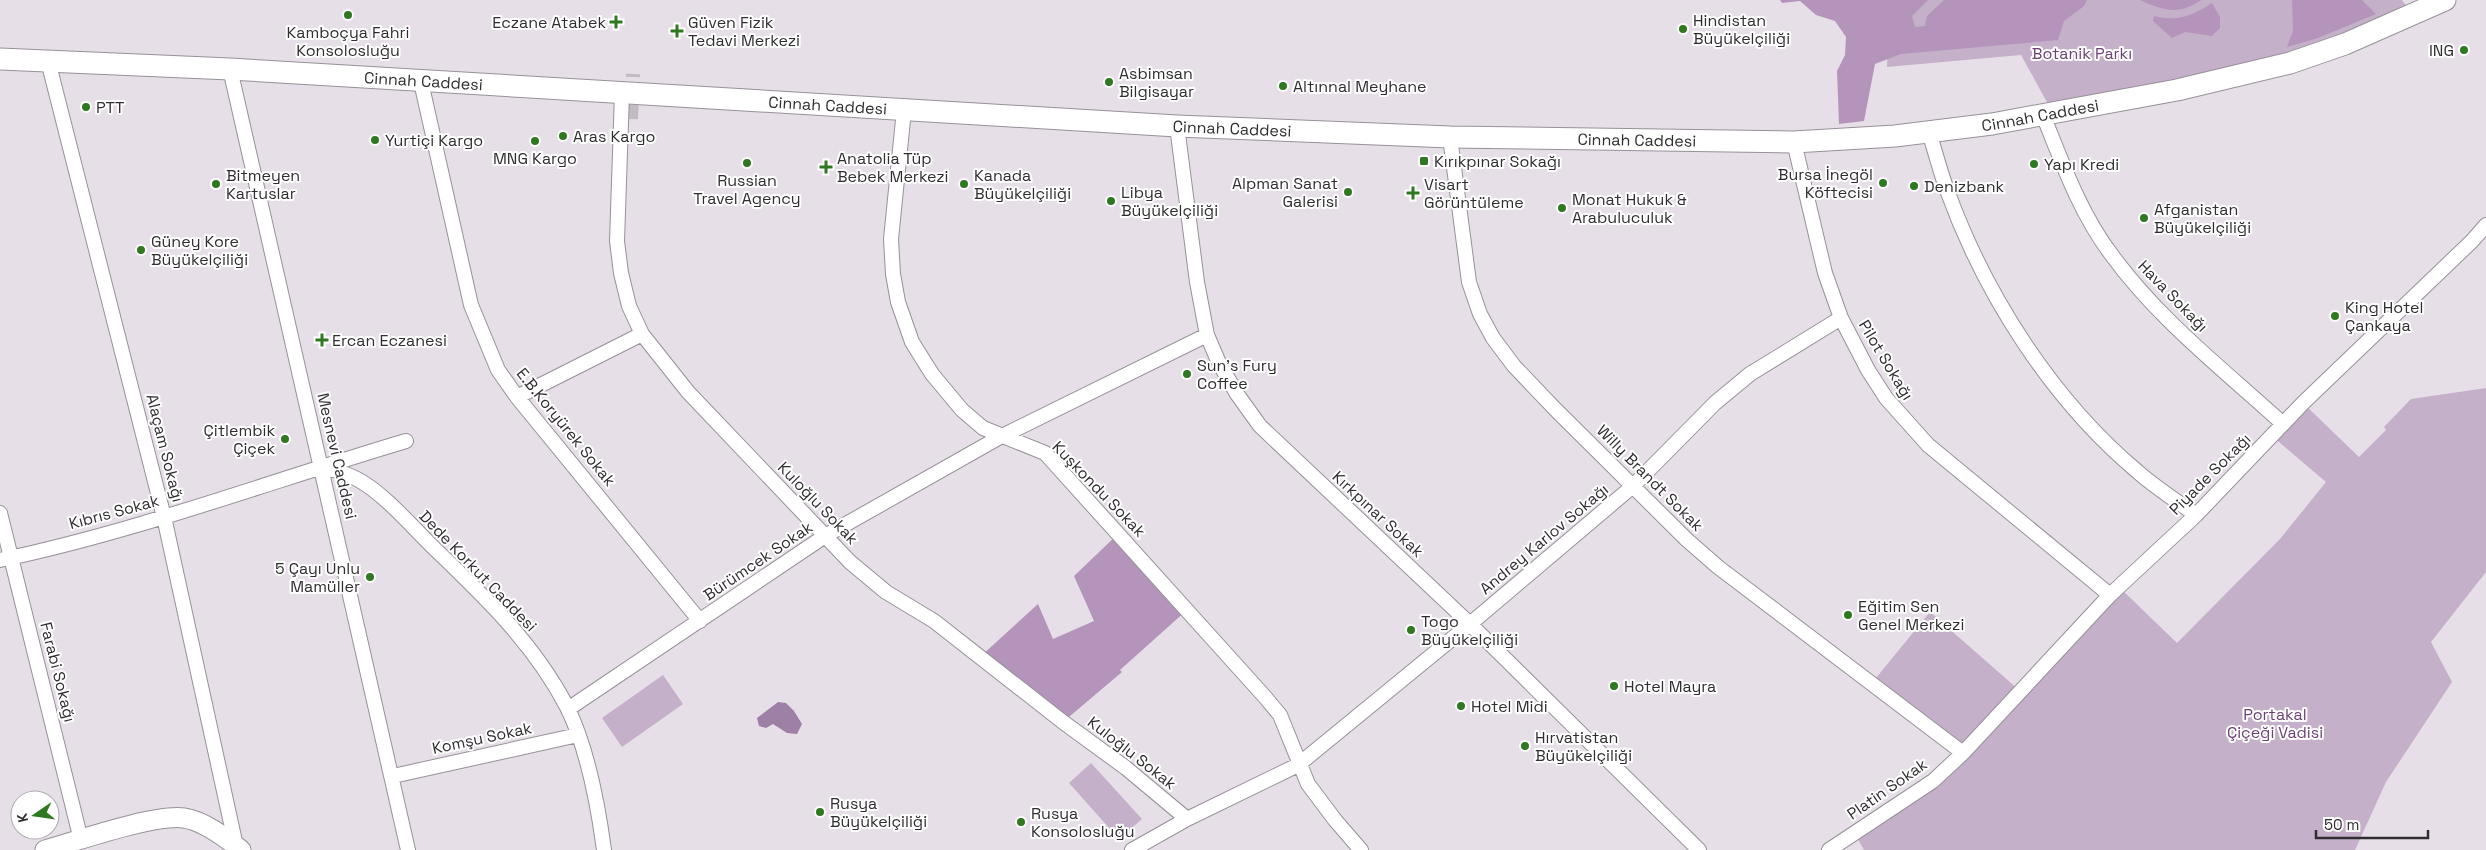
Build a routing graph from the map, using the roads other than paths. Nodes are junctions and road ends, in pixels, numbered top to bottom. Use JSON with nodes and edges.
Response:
{"nodes":[{"id":1,"x":2445,"y":0,"type":"edge"},
{"id":2,"x":0,"y":59,"type":"edge"},
{"id":3,"x":48,"y":61,"type":"junction"},
{"id":4,"x":230,"y":69,"type":"junction"},
{"id":5,"x":421,"y":82,"type":"junction"},
{"id":6,"x":622,"y":93,"type":"junction"},
{"id":7,"x":904,"y":110,"type":"junction"},
{"id":8,"x":2043,"y":115,"type":"junction"},
{"id":9,"x":1177,"y":126,"type":"junction"},
{"id":10,"x":1929,"y":132,"type":"junction"},
{"id":11,"x":1450,"y":137,"type":"junction"},
{"id":12,"x":1794,"y":142,"type":"junction"},
{"id":13,"x":2486,"y":224,"type":"edge"},
{"id":14,"x":1841,"y":318,"type":"junction"},
{"id":15,"x":642,"y":334,"type":"junction"},
{"id":16,"x":1207,"y":336,"type":"junction"},
{"id":17,"x":517,"y":397,"type":"junction"},
{"id":18,"x":2284,"y":424,"type":"junction"},
{"id":19,"x":1000,"y":437,"type":"junction"},
{"id":20,"x":406,"y":441,"type":"dead end"},
{"id":21,"x":321,"y":466,"type":"junction"},
{"id":22,"x":1633,"y":486,"type":"junction"},
{"id":23,"x":0,"y":513,"type":"edge"},
{"id":24,"x":2196,"y":515,"type":"junction"},
{"id":25,"x":164,"y":517,"type":"junction"},
{"id":26,"x":825,"y":536,"type":"junction"},
{"id":27,"x":6,"y":559,"type":"edge"},
{"id":28,"x":2110,"y":595,"type":"junction"},
{"id":29,"x":700,"y":621,"type":"junction"},
{"id":30,"x":1470,"y":624,"type":"junction"},
{"id":31,"x":568,"y":708,"type":"junction"},
{"id":32,"x":578,"y":735,"type":"junction"},
{"id":33,"x":1963,"y":753,"type":"junction"},
{"id":34,"x":1298,"y":764,"type":"junction"},
{"id":35,"x":393,"y":776,"type":"junction"},
{"id":36,"x":1187,"y":819,"type":"junction"},
{"id":37,"x":81,"y":840,"type":"junction"},
{"id":38,"x":238,"y":848,"type":"edge"},
{"id":39,"x":45,"y":850,"type":"edge"},
{"id":40,"x":408,"y":850,"type":"edge"},
{"id":41,"x":604,"y":850,"type":"edge"},
{"id":42,"x":1132,"y":850,"type":"edge"},
{"id":43,"x":1362,"y":850,"type":"edge"},
{"id":44,"x":1699,"y":850,"type":"edge"},
{"id":45,"x":1828,"y":850,"type":"edge"}],
"edges":[{"from":1,"to":8,"type":"main road","name":"Cinnah Caddesi"},
{"from":2,"to":3,"type":"main road","name":"Cinnah Caddesi"},
{"from":3,"to":4,"type":"main road","name":"Cinnah Caddesi"},
{"from":3,"to":25,"type":"street","name":"Alaçam Sokağı"},
{"from":4,"to":5,"type":"main road","name":"Cinnah Caddesi"},
{"from":4,"to":21,"type":"street","name":"Mesnevi Caddesi"},
{"from":5,"to":6,"type":"main road","name":"Cinnah Caddesi"},
{"from":5,"to":17,"type":"street","name":"E.B.Koryürek Sokak"},
{"from":6,"to":7,"type":"main road","name":"Cinnah Caddesi"},
{"from":6,"to":15,"type":"street","name":"Kuloğlu Sokak"},
{"from":7,"to":9,"type":"main road","name":"Cinnah Caddesi"},
{"from":7,"to":19,"type":"street","name":"Kuşkondu Sokak"},
{"from":8,"to":10,"type":"main road","name":"Cinnah Caddesi"},
{"from":8,"to":18,"type":"street","name":"Hava Sokağı"},
{"from":9,"to":11,"type":"main road","name":"Cinnah Caddesi"},
{"from":9,"to":16,"type":"street","name":"Kırkpınar Sokak"},
{"from":10,"to":12,"type":"main road","name":"Cinnah Caddesi"},
{"from":10,"to":24,"type":"street"},
{"from":11,"to":12,"type":"main road","name":"Cinnah Caddesi"},
{"from":11,"to":22,"type":"street","name":"Willy Brandt Sokak"},
{"from":12,"to":14,"type":"street","name":"Pilot Sokağı"},
{"from":13,"to":18,"type":"street","name":"Piyade Sokağı"},
{"from":14,"to":22,"type":"street","name":"Andrey Karlov Sokağı"},
{"from":14,"to":28,"type":"street","name":"Pilot Sokağı"},
{"from":15,"to":17,"type":"street"},
{"from":15,"to":26,"type":"street","name":"Kuloğlu Sokak"},
{"from":16,"to":19,"type":"street","name":"Bürümcek Sokak"},
{"from":16,"to":30,"type":"street","name":"Kırkpınar Sokak"},
{"from":17,"to":29,"type":"street","name":"E.B.Koryürek Sokak"},
{"from":18,"to":24,"type":"street","name":"Piyade Sokağı"},
{"from":19,"to":26,"type":"street","name":"Bürümcek Sokak"},
{"from":19,"to":34,"type":"street","name":"Kuşkondu Sokak"},
{"from":20,"to":21,"type":"street","name":"Kıbrıs Sokak"},
{"from":21,"to":25,"type":"street","name":"Kıbrıs Sokak"},
{"from":21,"to":31,"type":"street","name":"Dede Korkut Caddesi"},
{"from":21,"to":35,"type":"street","name":"Mesnevi Caddesi"},
{"from":22,"to":30,"type":"street","name":"Andrey Karlov Sokağı"},
{"from":22,"to":33,"type":"street","name":"Willy Brandt Sokak"},
{"from":23,"to":27,"type":"street","name":"Farabi Sokağı"},
{"from":24,"to":28,"type":"street","name":"Piyade Sokağı"},
{"from":25,"to":27,"type":"street","name":"Kıbrıs Sokak"},
{"from":25,"to":38,"type":"street","name":"Alaçam Sokağı"},
{"from":26,"to":29,"type":"street","name":"Bürümcek Sokak"},
{"from":26,"to":36,"type":"street","name":"Kuloğlu Sokak"},
{"from":27,"to":37,"type":"street","name":"Farabi Sokağı"},
{"from":28,"to":33,"type":"street","name":"Piyade Sokağı"},
{"from":29,"to":31,"type":"street","name":"Bürümcek Sokak"},
{"from":30,"to":34,"type":"street","name":"Andrey Karlov Sokağı"},
{"from":30,"to":44,"type":"street","name":"Kırkpınar Sokak"},
{"from":31,"to":32,"type":"street","name":"Dede Korkut Caddesi"},
{"from":32,"to":35,"type":"street","name":"Komşu Sokak"},
{"from":32,"to":41,"type":"street","name":"Dede Korkut Caddesi"},
{"from":33,"to":45,"type":"street","name":"Platin Sokak"},
{"from":34,"to":36,"type":"street","name":"Andrey Karlov Sokağı"},
{"from":34,"to":43,"type":"street","name":"Kuşkondu Sokak"},
{"from":35,"to":40,"type":"street","name":"Mesnevi Caddesi"},
{"from":36,"to":42,"type":"street","name":"Andrey Karlov Sokağı"},
{"from":37,"to":38,"type":"main road"},
{"from":37,"to":39,"type":"main road"}]}
